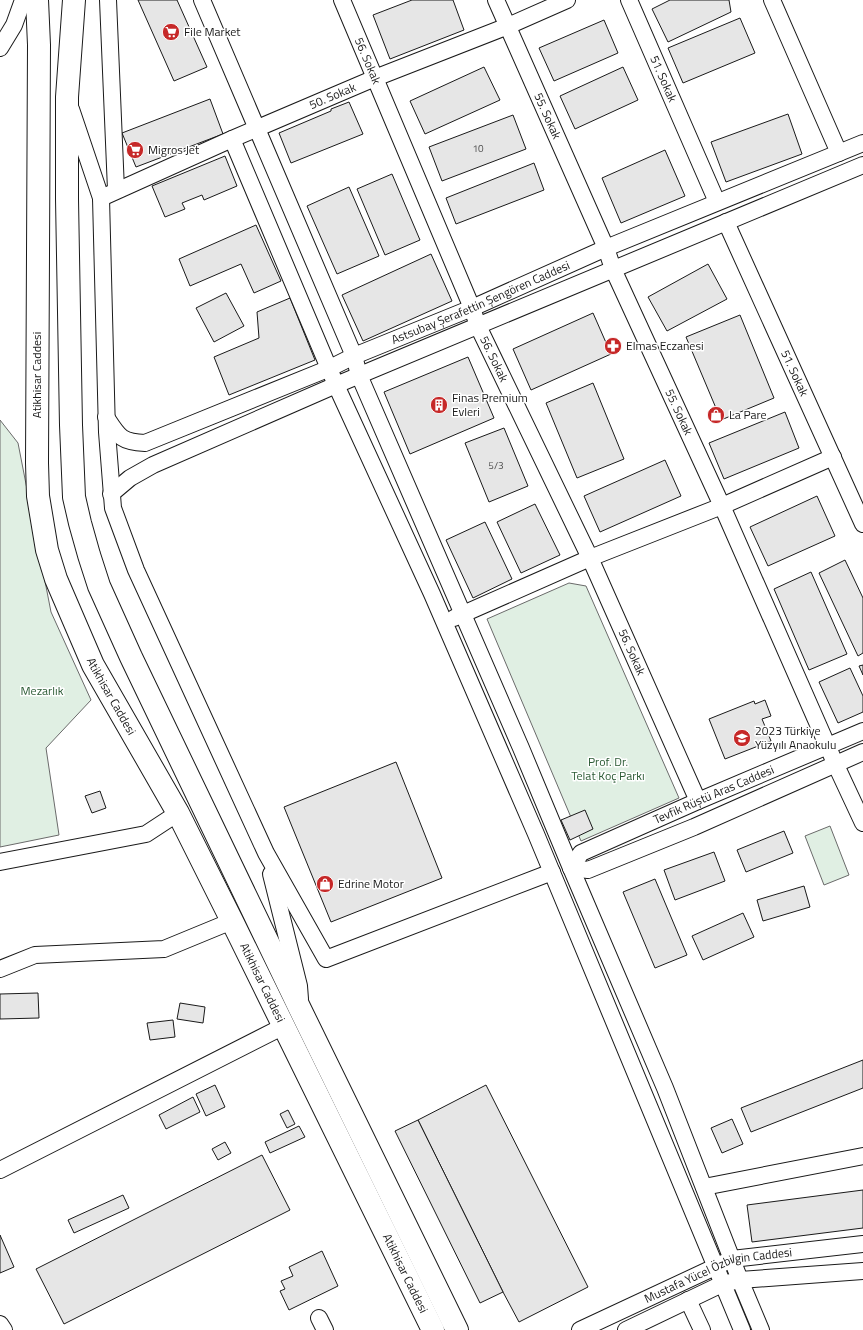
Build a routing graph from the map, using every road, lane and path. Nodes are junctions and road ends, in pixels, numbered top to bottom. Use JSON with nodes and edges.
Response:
{"nodes":[{"id":1,"x":23,"y":0,"type":"edge"},
{"id":2,"x":37,"y":0,"type":"edge"},
{"id":3,"x":74,"y":0,"type":"edge"},
{"id":4,"x":108,"y":0,"type":"edge"},
{"id":5,"x":202,"y":0,"type":"edge"},
{"id":6,"x":342,"y":0,"type":"edge"},
{"id":7,"x":496,"y":0,"type":"edge"},
{"id":8,"x":567,"y":0,"type":"edge"},
{"id":9,"x":629,"y":0,"type":"edge"},
{"id":10,"x":772,"y":0,"type":"edge"},
{"id":11,"x":508,"y":26,"type":"junction"},
{"id":12,"x":0,"y":48,"type":"edge"},
{"id":13,"x":375,"y":78,"type":"junction"},
{"id":14,"x":67,"y":97,"type":"junction"},
{"id":15,"x":257,"y":129,"type":"junction"},
{"id":16,"x":232,"y":139,"type":"junction"},
{"id":17,"x":863,"y":143,"type":"edge"},
{"id":18,"x":840,"y":152,"type":"junction"},
{"id":19,"x":863,"y":165,"type":"edge"},
{"id":20,"x":116,"y":190,"type":"junction"},
{"id":21,"x":101,"y":198,"type":"junction"},
{"id":22,"x":717,"y":202,"type":"junction"},
{"id":23,"x":726,"y":222,"type":"junction"},
{"id":24,"x":606,"y":248,"type":"junction"},
{"id":25,"x":613,"y":269,"type":"junction"},
{"id":26,"x":472,"y":308,"type":"junction"},
{"id":27,"x":478,"y":326,"type":"junction"},
{"id":28,"x":354,"y":356,"type":"junction"},
{"id":29,"x":330,"y":368,"type":"junction"},
{"id":30,"x":359,"y":376,"type":"junction"},
{"id":31,"x":336,"y":385,"type":"junction"},
{"id":32,"x":106,"y":418,"type":"junction"},
{"id":33,"x":833,"y":457,"type":"junction"},
{"id":34,"x":112,"y":494,"type":"junction"},
{"id":35,"x":722,"y":506,"type":"junction"},
{"id":36,"x":863,"y":524,"type":"edge"},
{"id":37,"x":590,"y":558,"type":"junction"},
{"id":38,"x":463,"y":613,"type":"junction"},
{"id":39,"x":444,"y":623,"type":"junction"},
{"id":40,"x":863,"y":731,"type":"edge"},
{"id":41,"x":828,"y":746,"type":"junction"},
{"id":42,"x":863,"y":752,"type":"edge"},
{"id":43,"x":835,"y":763,"type":"junction"},
{"id":44,"x":698,"y":801,"type":"junction"},
{"id":45,"x":178,"y":813,"type":"junction"},
{"id":46,"x":863,"y":823,"type":"edge"},
{"id":47,"x":266,"y":853,"type":"junction"},
{"id":48,"x":0,"y":862,"type":"edge"},
{"id":49,"x":571,"y":868,"type":"junction"},
{"id":50,"x":552,"y":872,"type":"junction"},
{"id":51,"x":232,"y":921,"type":"junction"},
{"id":52,"x":0,"y":969,"type":"edge"},
{"id":53,"x":301,"y":1011,"type":"junction"},
{"id":54,"x":284,"y":1026,"type":"junction"},
{"id":55,"x":863,"y":1156,"type":"edge"},
{"id":56,"x":0,"y":1170,"type":"edge"},
{"id":57,"x":704,"y":1187,"type":"junction"},
{"id":58,"x":386,"y":1235,"type":"junction"},
{"id":59,"x":863,"y":1244,"type":"edge"},
{"id":60,"x":732,"y":1259,"type":"junction"},
{"id":61,"x":715,"y":1266,"type":"junction"},
{"id":62,"x":863,"y":1271,"type":"edge"},
{"id":63,"x":740,"y":1280,"type":"junction"},
{"id":64,"x":722,"y":1284,"type":"junction"},
{"id":65,"x":688,"y":1300,"type":"junction"},
{"id":66,"x":0,"y":1324,"type":"edge"},
{"id":67,"x":4,"y":1330,"type":"edge"},
{"id":68,"x":417,"y":1330,"type":"edge"},
{"id":69,"x":432,"y":1330,"type":"edge"},
{"id":70,"x":457,"y":1330,"type":"edge"},
{"id":71,"x":580,"y":1330,"type":"edge"},
{"id":72,"x":626,"y":1330,"type":"edge"},
{"id":73,"x":702,"y":1330,"type":"edge"},
{"id":74,"x":742,"y":1330,"type":"edge"},
{"id":75,"x":761,"y":1330,"type":"edge"}],
"edges":[{"from":1,"to":12,"type":"street"},
{"from":2,"to":45,"type":"highway","name":"Atikhisar Caddesi"},
{"from":3,"to":14,"type":"highway","name":"Atikhisar Caddesi"},
{"from":4,"to":20,"type":"street"},
{"from":5,"to":15,"type":"street"},
{"from":6,"to":13,"type":"street","name":"56. Sokak"},
{"from":7,"to":11,"type":"street","name":"55. Sokak"},
{"from":8,"to":11,"type":"street","name":"50. Sokak"},
{"from":9,"to":22,"type":"street","name":"51. Sokak"},
{"from":10,"to":18,"type":"street"},
{"from":11,"to":13,"type":"street","name":"50. Sokak"},
{"from":11,"to":24,"type":"street","name":"55. Sokak"},
{"from":13,"to":15,"type":"street","name":"50. Sokak"},
{"from":13,"to":26,"type":"street","name":"56. Sokak"},
{"from":14,"to":21,"type":"street"},
{"from":14,"to":53,"type":"highway","name":"Atikhisar Caddesi"},
{"from":15,"to":16,"type":"street","name":"50. Sokak"},
{"from":15,"to":28,"type":"street"},
{"from":16,"to":20,"type":"street","name":"50. Sokak"},
{"from":16,"to":29,"type":"street"},
{"from":17,"to":18,"type":"street","name":"Astsubay Şerafettin Şengören Caddesi"},
{"from":18,"to":22,"type":"street","name":"Astsubay Şerafettin Şengören Caddesi"},
{"from":19,"to":23,"type":"street","name":"Astsubay Şerafettin Şengören Caddesi"},
{"from":20,"to":21,"type":"street","name":"50. Sokak"},
{"from":21,"to":32,"type":"street"},
{"from":22,"to":24,"type":"street","name":"Astsubay Şerafettin Şengören Caddesi"},
{"from":23,"to":25,"type":"street","name":"Astsubay Şerafettin Şengören Caddesi"},
{"from":23,"to":33,"type":"street","name":"51. Sokak"},
{"from":24,"to":25,"type":"street","name":"55. Sokak"},
{"from":24,"to":26,"type":"street","name":"Astsubay Şerafettin Şengören Caddesi"},
{"from":25,"to":27,"type":"street","name":"Astsubay Şerafettin Şengören Caddesi"},
{"from":25,"to":35,"type":"street","name":"55. Sokak"},
{"from":26,"to":27,"type":"street","name":"56. Sokak"},
{"from":26,"to":28,"type":"street","name":"Astsubay Şerafettin Şengören Caddesi"},
{"from":27,"to":30,"type":"street","name":"Astsubay Şerafettin Şengören Caddesi"},
{"from":27,"to":37,"type":"street","name":"56. Sokak"},
{"from":28,"to":29,"type":"street","name":"Astsubay Şerafettin Şengören Caddesi"},
{"from":28,"to":30,"type":"street"},
{"from":29,"to":31,"type":"street"},
{"from":29,"to":32,"type":"street","name":"Astsubay Şerafettin Şengören Caddesi"},
{"from":30,"to":31,"type":"street","name":"Astsubay Şerafettin Şengören Caddesi"},
{"from":30,"to":38,"type":"street"},
{"from":31,"to":34,"type":"street","name":"Astsubay Şerafettin Şengören Caddesi"},
{"from":31,"to":39,"type":"street"},
{"from":32,"to":34,"type":"street"},
{"from":33,"to":35,"type":"street"},
{"from":33,"to":36,"type":"street","name":"51. Sokak"},
{"from":34,"to":47,"type":"street"},
{"from":35,"to":37,"type":"street"},
{"from":35,"to":41,"type":"street","name":"55. Sokak"},
{"from":37,"to":38,"type":"street"},
{"from":37,"to":44,"type":"street","name":"56. Sokak"},
{"from":38,"to":39,"type":"street"},
{"from":38,"to":49,"type":"street"},
{"from":39,"to":50,"type":"street"},
{"from":40,"to":41,"type":"street","name":"Tevfik Rüştü Aras Caddesi"},
{"from":41,"to":43,"type":"street","name":"55. Sokak"},
{"from":41,"to":44,"type":"street","name":"Tevfik Rüştü Aras Caddesi"},
{"from":42,"to":43,"type":"street"},
{"from":43,"to":46,"type":"street","name":"55. Sokak"},
{"from":43,"to":49,"type":"street"},
{"from":44,"to":49,"type":"street","name":"Tevfik Rüştü Aras Caddesi"},
{"from":45,"to":48,"type":"street"},
{"from":45,"to":51,"type":"highway","name":"Atikhisar Caddesi"},
{"from":47,"to":50,"type":"street"},
{"from":47,"to":53,"type":"street"},
{"from":49,"to":57,"type":"street"},
{"from":50,"to":61,"type":"street"},
{"from":51,"to":52,"type":"street"},
{"from":51,"to":54,"type":"highway","name":"Atikhisar Caddesi"},
{"from":53,"to":70,"type":"highway","name":"Atikhisar Caddesi"},
{"from":54,"to":56,"type":"street"},
{"from":54,"to":58,"type":"highway","name":"Atikhisar Caddesi"},
{"from":55,"to":57,"type":"street"},
{"from":57,"to":60,"type":"street"},
{"from":58,"to":68,"type":"highway"},
{"from":58,"to":69,"type":"highway","name":"Atikhisar Caddesi"},
{"from":59,"to":60,"type":"street","name":"Mustafa Yücel Özbilgin Caddesi"},
{"from":60,"to":61,"type":"street","name":"Mustafa Yücel Özbilgin Caddesi"},
{"from":60,"to":63,"type":"street"},
{"from":61,"to":64,"type":"street"},
{"from":61,"to":71,"type":"street","name":"Mustafa Yücel Özbilgin Caddesi"},
{"from":62,"to":63,"type":"street","name":"Mustafa Yücel Özbilgin Caddesi"},
{"from":63,"to":64,"type":"street","name":"Mustafa Yücel Özbilgin Caddesi"},
{"from":63,"to":75,"type":"street"},
{"from":64,"to":65,"type":"street","name":"Mustafa Yücel Özbilgin Caddesi"},
{"from":64,"to":74,"type":"street"},
{"from":65,"to":72,"type":"street","name":"Mustafa Yücel Özbilgin Caddesi"},
{"from":65,"to":73,"type":"street"},
{"from":66,"to":67,"type":"street"}]}
